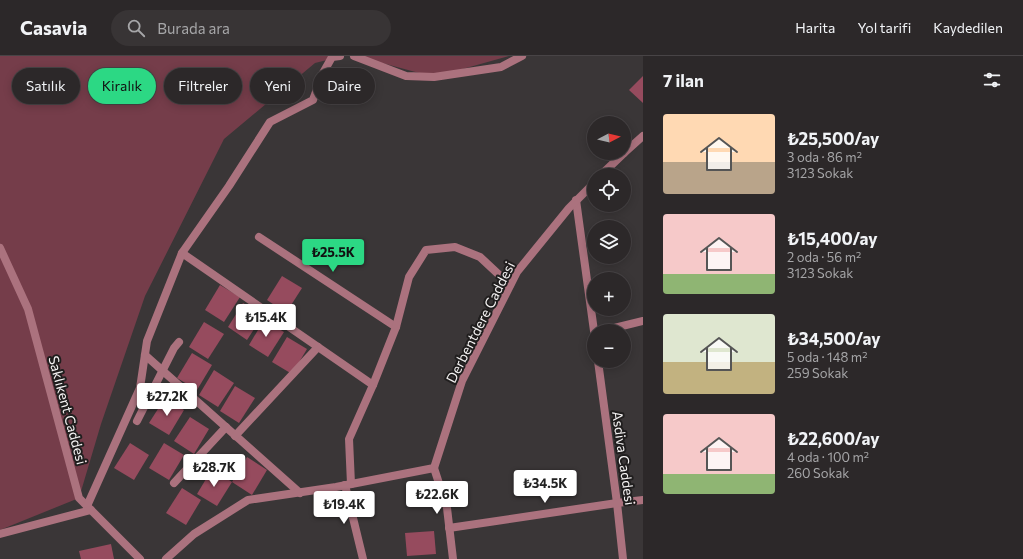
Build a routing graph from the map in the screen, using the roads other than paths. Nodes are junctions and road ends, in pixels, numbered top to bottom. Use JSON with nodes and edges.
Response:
{"nodes":[{"id":1,"x":340,"y":56,"type":"edge"},
{"id":2,"x":354,"y":56,"type":"edge"},
{"id":3,"x":522,"y":56,"type":"edge"},
{"id":4,"x":643,"y":136,"type":"edge"},
{"id":5,"x":631,"y":147,"type":"edge"},
{"id":6,"x":617,"y":160,"type":"edge"},
{"id":7,"x":608,"y":168,"type":"edge"},
{"id":8,"x":587,"y":189,"type":"edge"},
{"id":9,"x":576,"y":200,"type":"junction"},
{"id":10,"x":259,"y":237,"type":"dead end"},
{"id":11,"x":0,"y":248,"type":"edge"},
{"id":12,"x":182,"y":253,"type":"junction"},
{"id":13,"x":510,"y":285,"type":"junction"},
{"id":14,"x":643,"y":321,"type":"edge"},
{"id":15,"x":593,"y":324,"type":"edge"},
{"id":16,"x":631,"y":324,"type":"edge"},
{"id":17,"x":396,"y":327,"type":"junction"},
{"id":18,"x":179,"y":342,"type":"dead end"},
{"id":19,"x":318,"y":347,"type":"junction"},
{"id":20,"x":145,"y":356,"type":"junction"},
{"id":21,"x":599,"y":368,"type":"edge"},
{"id":22,"x":162,"y":371,"type":"junction"},
{"id":23,"x":373,"y":385,"type":"junction"},
{"id":24,"x":137,"y":421,"type":"dead end"},
{"id":25,"x":226,"y":427,"type":"junction"},
{"id":26,"x":235,"y":436,"type":"junction"},
{"id":27,"x":434,"y":468,"type":"junction"},
{"id":28,"x":174,"y":483,"type":"dead end"},
{"id":29,"x":348,"y":485,"type":"junction"},
{"id":30,"x":300,"y":493,"type":"junction"},
{"id":31,"x":643,"y":500,"type":"edge"},
{"id":32,"x":617,"y":503,"type":"junction"},
{"id":33,"x":89,"y":508,"type":"junction"},
{"id":34,"x":449,"y":528,"type":"junction"},
{"id":35,"x":0,"y":534,"type":"edge"},
{"id":36,"x":140,"y":559,"type":"edge"},
{"id":37,"x":166,"y":559,"type":"edge"},
{"id":38,"x":363,"y":559,"type":"edge"},
{"id":39,"x":453,"y":559,"type":"edge"},
{"id":40,"x":623,"y":559,"type":"edge"}],
"edges":[{"from":1,"to":12,"type":"street"},
{"from":2,"to":3,"type":"street"},
{"from":4,"to":5,"type":"street"},
{"from":6,"to":7,"type":"street"},
{"from":8,"to":9,"type":"street","name":"Derbentdere Caddesi"},
{"from":9,"to":13,"type":"street","name":"Derbentdere Caddesi"},
{"from":9,"to":15,"type":"street"},
{"from":10,"to":17,"type":"street"},
{"from":11,"to":33,"type":"street","name":"Saklıkent Caddesi"},
{"from":12,"to":19,"type":"street"},
{"from":12,"to":20,"type":"street"},
{"from":13,"to":17,"type":"street"},
{"from":13,"to":27,"type":"street","name":"Derbentdere Caddesi"},
{"from":14,"to":16,"type":"street"},
{"from":17,"to":23,"type":"street"},
{"from":18,"to":22,"type":"street"},
{"from":19,"to":23,"type":"street"},
{"from":19,"to":26,"type":"street"},
{"from":20,"to":22,"type":"street"},
{"from":20,"to":33,"type":"street"},
{"from":21,"to":32,"type":"street","name":"Asdiva Caddesi"},
{"from":22,"to":24,"type":"street"},
{"from":22,"to":25,"type":"street"},
{"from":23,"to":29,"type":"street"},
{"from":25,"to":26,"type":"street"},
{"from":25,"to":28,"type":"street"},
{"from":26,"to":30,"type":"street"},
{"from":27,"to":29,"type":"street"},
{"from":27,"to":34,"type":"street"},
{"from":29,"to":30,"type":"street"},
{"from":29,"to":38,"type":"street"},
{"from":30,"to":37,"type":"street"},
{"from":31,"to":32,"type":"street"},
{"from":32,"to":34,"type":"street"},
{"from":32,"to":40,"type":"street","name":"Asdiva Caddesi"},
{"from":33,"to":35,"type":"street"},
{"from":33,"to":36,"type":"street","name":"Saklıkent Caddesi"},
{"from":34,"to":39,"type":"street"}]}
